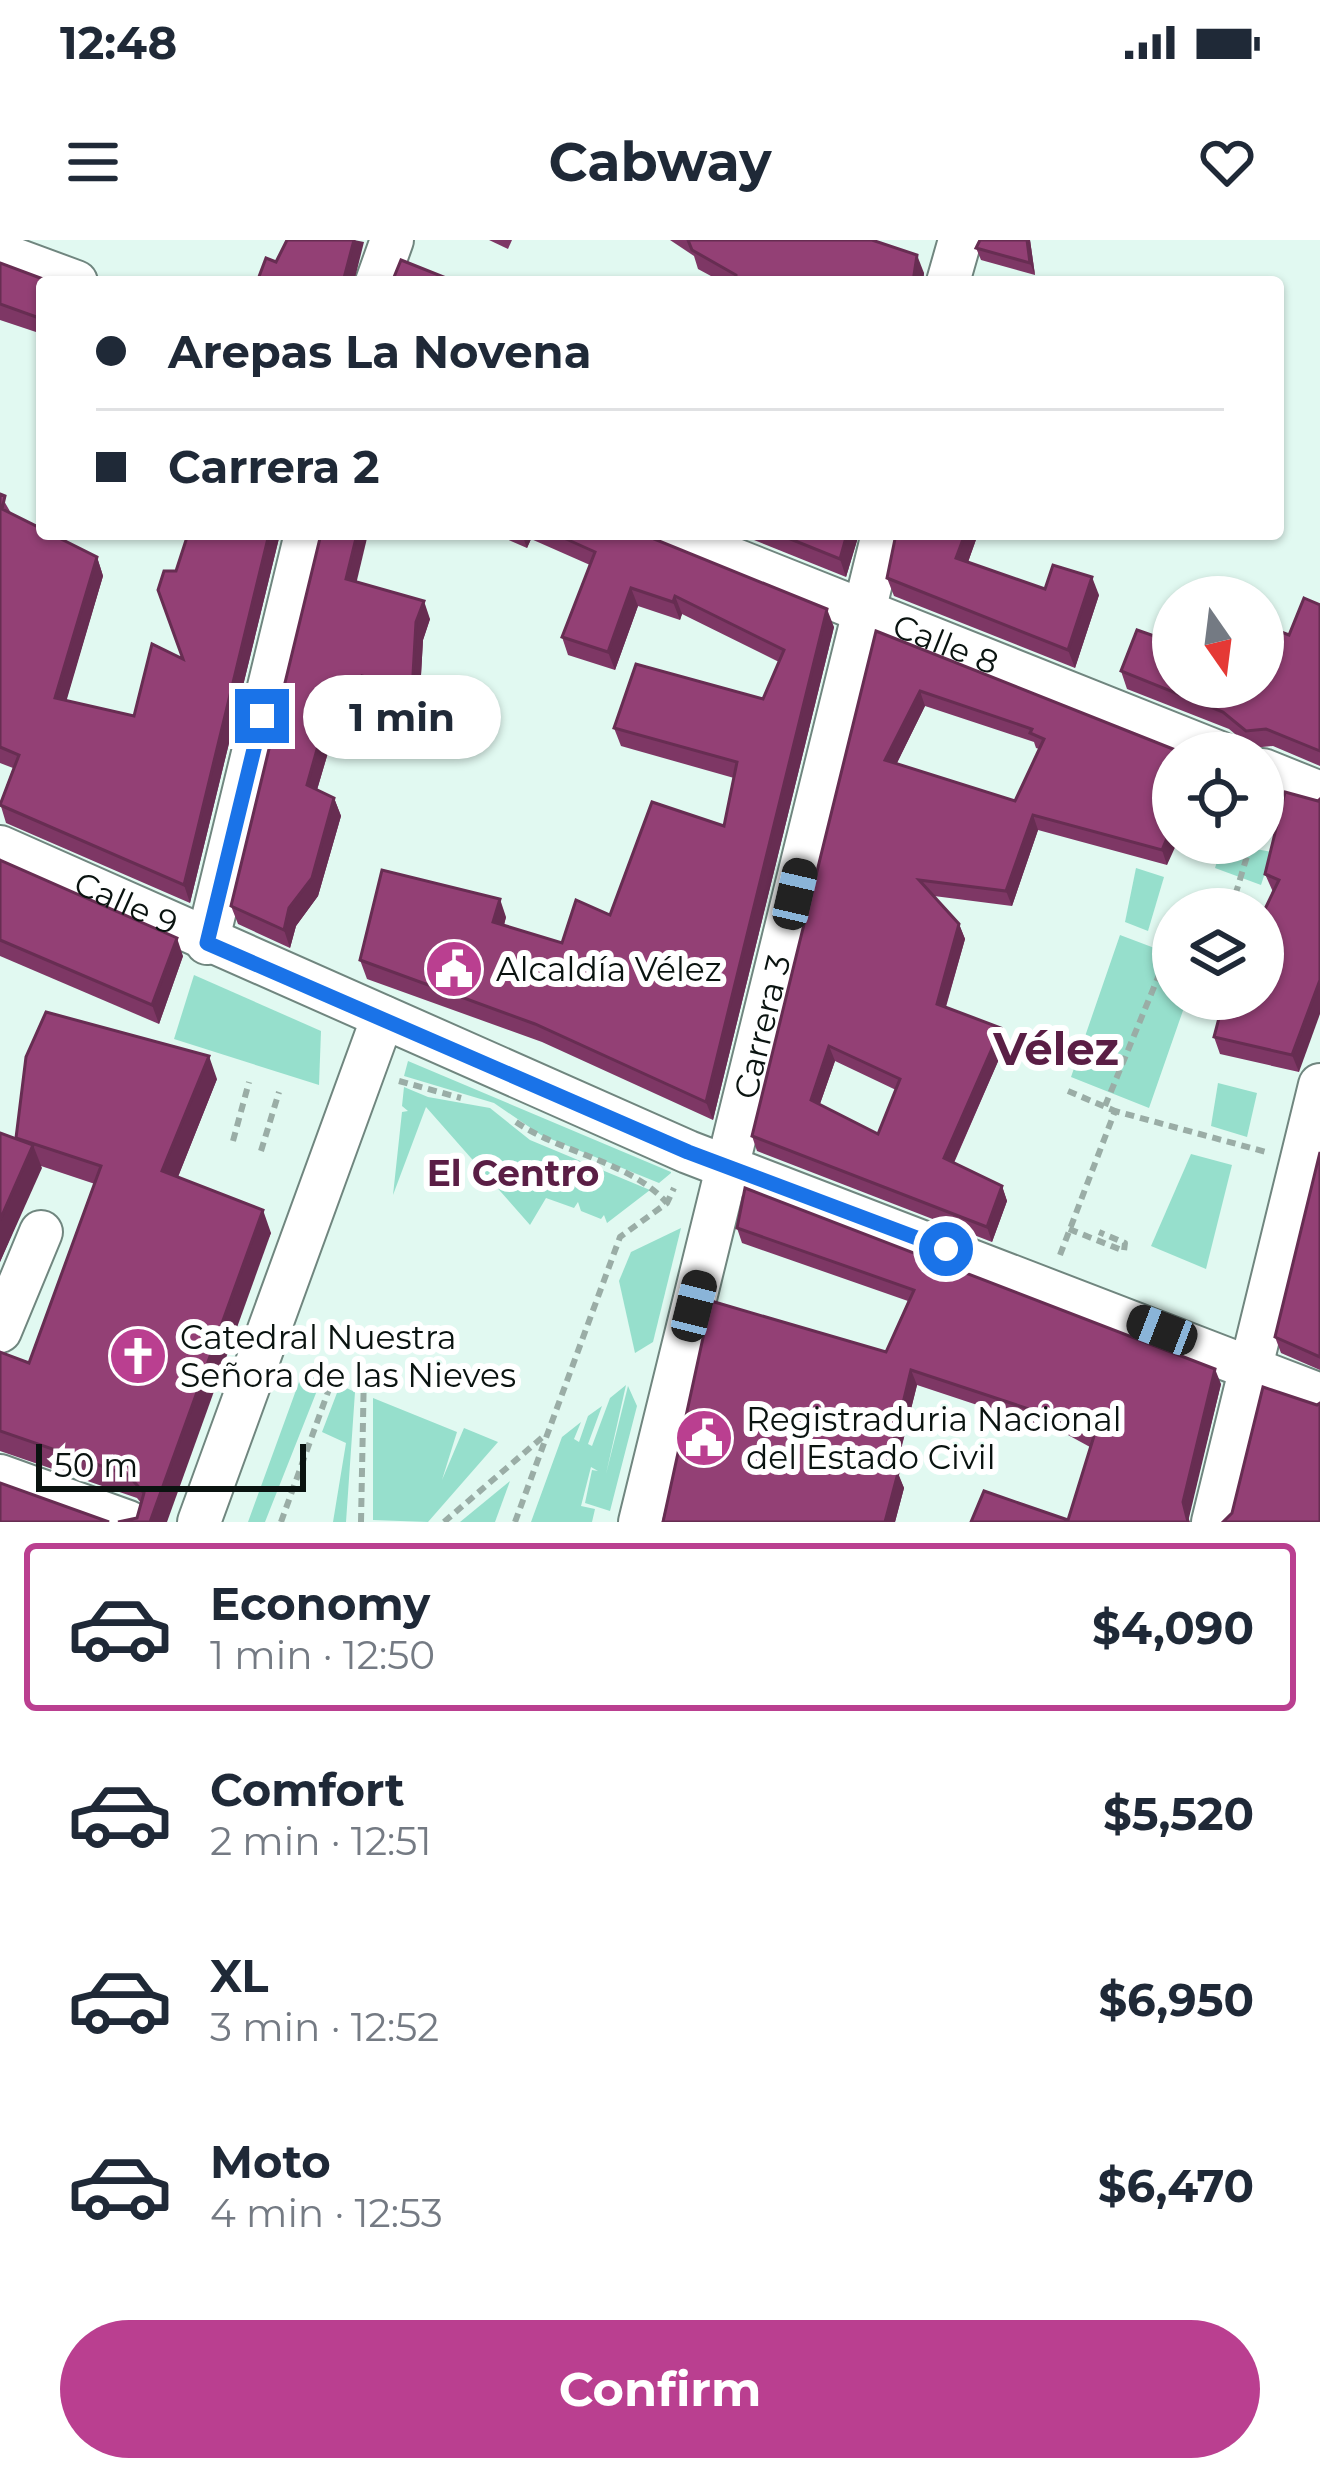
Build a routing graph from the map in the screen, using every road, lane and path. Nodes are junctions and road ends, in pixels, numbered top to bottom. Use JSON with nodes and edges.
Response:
{"nodes":[{"id":1,"x":392,"y":240,"type":"edge"},
{"id":2,"x":960,"y":240,"type":"edge"},
{"id":3,"x":0,"y":254,"type":"edge"},
{"id":4,"x":60,"y":276,"type":"edge"},
{"id":5,"x":379,"y":276,"type":"edge"},
{"id":6,"x":950,"y":276,"type":"edge"},
{"id":7,"x":305,"y":540,"type":"edge"},
{"id":8,"x":686,"y":540,"type":"edge"},
{"id":9,"x":881,"y":540,"type":"edge"},
{"id":10,"x":863,"y":608,"type":"junction"},
{"id":11,"x":1168,"y":732,"type":"edge"},
{"id":12,"x":1284,"y":778,"type":"edge"},
{"id":13,"x":1320,"y":793,"type":"edge"},
{"id":14,"x":0,"y":848,"type":"edge"},
{"id":15,"x":207,"y":943,"type":"junction"},
{"id":16,"x":1152,"y":991,"type":"edge"},
{"id":17,"x":383,"y":1017,"type":"junction"},
{"id":18,"x":364,"y":1068,"type":"junction"},
{"id":19,"x":250,"y":1082,"type":"dead end"},
{"id":20,"x":1320,"y":1085,"type":"edge"},
{"id":21,"x":1068,"y":1091,"type":"dead end"},
{"id":22,"x":279,"y":1092,"type":"dead end"},
{"id":23,"x":471,"y":1100,"type":"dead end"},
{"id":24,"x":1105,"y":1106,"type":"junction"},
{"id":25,"x":1114,"y":1111,"type":"junction"},
{"id":26,"x":508,"y":1116,"type":"dead end"},
{"id":27,"x":233,"y":1141,"type":"dead end"},
{"id":28,"x":261,"y":1151,"type":"dead end"},
{"id":29,"x":1285,"y":1157,"type":"dead end"},
{"id":30,"x":728,"y":1166,"type":"junction"},
{"id":31,"x":680,"y":1173,"type":"dead end"},
{"id":32,"x":667,"y":1203,"type":"junction"},
{"id":33,"x":686,"y":1212,"type":"dead end"},
{"id":34,"x":1070,"y":1229,"type":"junction"},
{"id":35,"x":41,"y":1232,"type":"dead end"},
{"id":36,"x":1099,"y":1232,"type":"dead end"},
{"id":37,"x":1053,"y":1275,"type":"dead end"},
{"id":38,"x":0,"y":1331,"type":"edge"},
{"id":39,"x":1248,"y":1363,"type":"junction"},
{"id":40,"x":364,"y":1370,"type":"dead end"},
{"id":41,"x":333,"y":1378,"type":"dead end"},
{"id":42,"x":1320,"y":1395,"type":"edge"},
{"id":43,"x":548,"y":1432,"type":"junction"},
{"id":44,"x":0,"y":1475,"type":"edge"},
{"id":45,"x":63,"y":1511,"type":"edge"},
{"id":46,"x":128,"y":1522,"type":"edge"},
{"id":47,"x":199,"y":1522,"type":"edge"},
{"id":48,"x":281,"y":1522,"type":"edge"},
{"id":49,"x":361,"y":1522,"type":"edge"},
{"id":50,"x":444,"y":1522,"type":"edge"},
{"id":51,"x":514,"y":1522,"type":"edge"},
{"id":52,"x":640,"y":1522,"type":"edge"},
{"id":53,"x":1213,"y":1522,"type":"edge"}],
"edges":[{"from":1,"to":5,"type":"street"},
{"from":2,"to":6,"type":"street"},
{"from":3,"to":4,"type":"street"},
{"from":7,"to":15,"type":"street"},
{"from":8,"to":10,"type":"street","name":"Calle 8"},
{"from":9,"to":10,"type":"street","name":"Carrera 3"},
{"from":10,"to":11,"type":"street","name":"Calle 8"},
{"from":10,"to":30,"type":"street","name":"Carrera 3"},
{"from":12,"to":13,"type":"street"},
{"from":14,"to":15,"type":"street","name":"Calle 9"},
{"from":15,"to":17,"type":"street","name":"Calle 9"},
{"from":16,"to":24,"type":"path"},
{"from":17,"to":18,"type":"street"},
{"from":17,"to":30,"type":"street","name":"Calle 9"},
{"from":18,"to":23,"type":"path"},
{"from":18,"to":47,"type":"street"},
{"from":19,"to":27,"type":"path"},
{"from":20,"to":39,"type":"street"},
{"from":21,"to":24,"type":"path"},
{"from":22,"to":28,"type":"path"},
{"from":24,"to":25,"type":"path"},
{"from":25,"to":29,"type":"path"},
{"from":25,"to":34,"type":"path"},
{"from":26,"to":32,"type":"path"},
{"from":30,"to":39,"type":"street","name":"Calle 9"},
{"from":30,"to":52,"type":"street","name":"Carrera 3"},
{"from":31,"to":32,"type":"path"},
{"from":32,"to":33,"type":"path"},
{"from":32,"to":43,"type":"path"},
{"from":34,"to":36,"type":"path"},
{"from":34,"to":37,"type":"path"},
{"from":35,"to":38,"type":"street"},
{"from":39,"to":42,"type":"street","name":"Calle 9"},
{"from":39,"to":53,"type":"street"},
{"from":40,"to":49,"type":"path"},
{"from":41,"to":48,"type":"path"},
{"from":43,"to":50,"type":"path"},
{"from":43,"to":51,"type":"path"},
{"from":44,"to":45,"type":"street"},
{"from":45,"to":46,"type":"street"}]}
